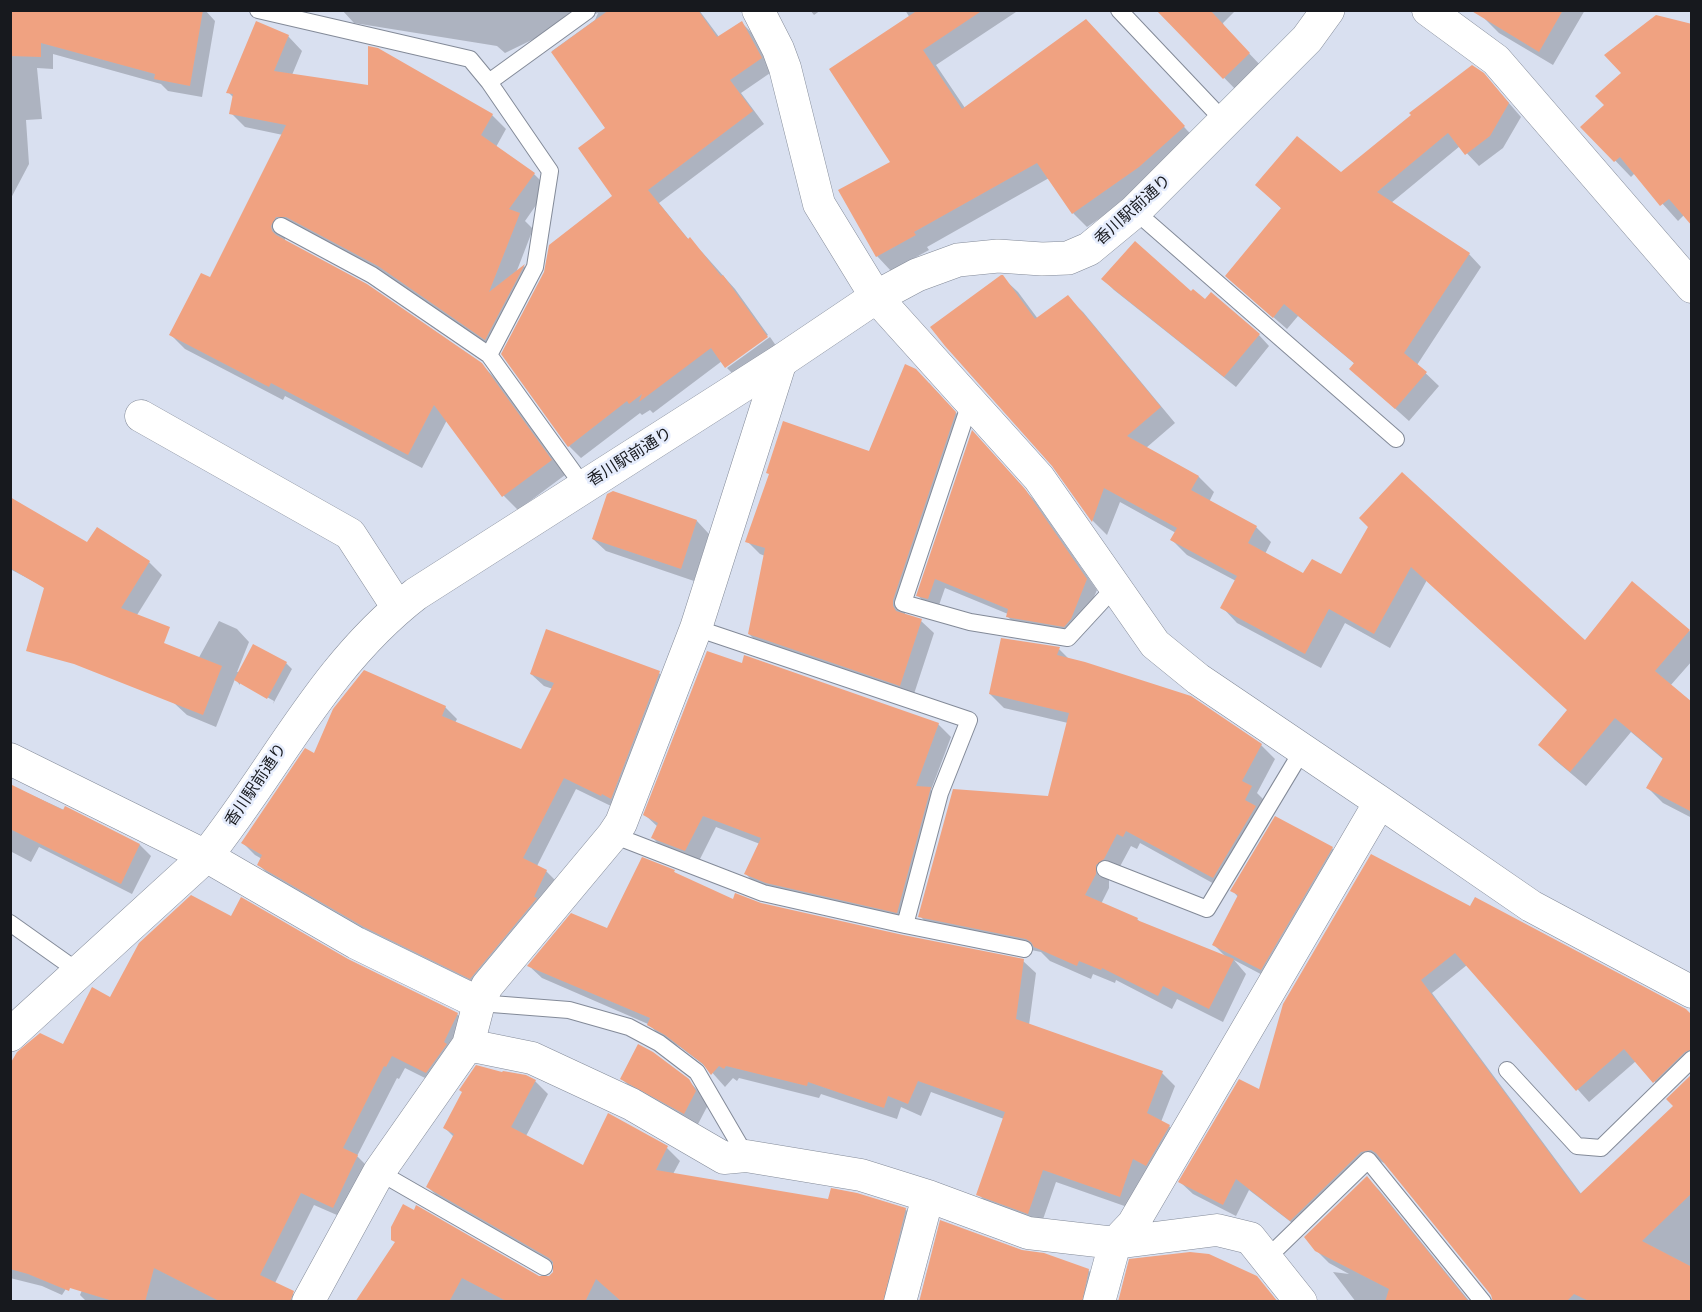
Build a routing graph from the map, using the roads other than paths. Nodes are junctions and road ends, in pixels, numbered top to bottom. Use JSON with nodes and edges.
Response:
{"nodes":[{"id":1,"x":258,"y":10,"type":"edge"},
{"id":2,"x":758,"y":10,"type":"edge"},
{"id":3,"x":1119,"y":10,"type":"edge"},
{"id":4,"x":1328,"y":10,"type":"edge"},
{"id":5,"x":1428,"y":10,"type":"edge"},
{"id":6,"x":587,"y":11,"type":"edge"},
{"id":7,"x":489,"y":82,"type":"junction"},
{"id":8,"x":1225,"y":122,"type":"junction"},
{"id":9,"x":1135,"y":211,"type":"junction"},
{"id":10,"x":281,"y":226,"type":"dead end"},
{"id":11,"x":1692,"y":287,"type":"edge"},
{"id":12,"x":876,"y":297,"type":"junction"},
{"id":13,"x":489,"y":355,"type":"junction"},
{"id":14,"x":781,"y":361,"type":"junction"},
{"id":15,"x":971,"y":400,"type":"junction"},
{"id":16,"x":141,"y":416,"type":"dead end"},
{"id":17,"x":1396,"y":439,"type":"dead end"},
{"id":18,"x":584,"y":487,"type":"junction"},
{"id":19,"x":1115,"y":587,"type":"junction"},
{"id":20,"x":398,"y":609,"type":"junction"},
{"id":21,"x":696,"y":628,"type":"junction"},
{"id":22,"x":1302,"y":750,"type":"junction"},
{"id":23,"x":10,"y":759,"type":"edge"},
{"id":24,"x":1380,"y":802,"type":"junction"},
{"id":25,"x":613,"y":835,"type":"junction"},
{"id":26,"x":206,"y":856,"type":"junction"},
{"id":27,"x":1105,"y":869,"type":"dead end"},
{"id":28,"x":10,"y":923,"type":"edge"},
{"id":29,"x":905,"y":925,"type":"junction"},
{"id":30,"x":1024,"y":949,"type":"dead end"},
{"id":31,"x":78,"y":972,"type":"junction"},
{"id":32,"x":1692,"y":992,"type":"edge"},
{"id":33,"x":479,"y":1004,"type":"junction"},
{"id":34,"x":10,"y":1035,"type":"edge"},
{"id":35,"x":468,"y":1046,"type":"junction"},
{"id":36,"x":1692,"y":1059,"type":"edge"},
{"id":37,"x":1507,"y":1070,"type":"dead end"},
{"id":38,"x":746,"y":1156,"type":"junction"},
{"id":39,"x":379,"y":1172,"type":"junction"},
{"id":40,"x":928,"y":1196,"type":"junction"},
{"id":41,"x":1115,"y":1243,"type":"junction"},
{"id":42,"x":1266,"y":1259,"type":"junction"},
{"id":43,"x":544,"y":1267,"type":"dead end"},
{"id":44,"x":308,"y":1302,"type":"edge"},
{"id":45,"x":900,"y":1302,"type":"edge"},
{"id":46,"x":1099,"y":1302,"type":"edge"},
{"id":47,"x":1301,"y":1302,"type":"edge"},
{"id":48,"x":1483,"y":1302,"type":"edge"}],
"edges":[{"from":1,"to":7,"type":"lane"},
{"from":2,"to":12,"type":"street"},
{"from":3,"to":8,"type":"lane"},
{"from":4,"to":8,"type":"street","name":"香川駅前通り"},
{"from":5,"to":11,"type":"street"},
{"from":6,"to":7,"type":"lane"},
{"from":7,"to":13,"type":"lane"},
{"from":8,"to":9,"type":"street","name":"香川駅前通り"},
{"from":9,"to":12,"type":"street","name":"香川駅前通り"},
{"from":9,"to":17,"type":"lane"},
{"from":10,"to":13,"type":"lane"},
{"from":12,"to":14,"type":"street","name":"香川駅前通り"},
{"from":12,"to":15,"type":"street"},
{"from":13,"to":18,"type":"lane"},
{"from":14,"to":18,"type":"street","name":"香川駅前通り"},
{"from":14,"to":21,"type":"street"},
{"from":15,"to":19,"type":"street"},
{"from":15,"to":19,"type":"lane"},
{"from":16,"to":20,"type":"street"},
{"from":18,"to":20,"type":"street","name":"香川駅前通り"},
{"from":19,"to":22,"type":"street"},
{"from":20,"to":26,"type":"street","name":"香川駅前通り"},
{"from":21,"to":25,"type":"street"},
{"from":21,"to":29,"type":"lane"},
{"from":22,"to":24,"type":"street"},
{"from":22,"to":27,"type":"lane"},
{"from":23,"to":26,"type":"street"},
{"from":24,"to":32,"type":"street"},
{"from":24,"to":41,"type":"street"},
{"from":25,"to":29,"type":"lane"},
{"from":25,"to":33,"type":"street"},
{"from":26,"to":31,"type":"street","name":"香川駅前通り"},
{"from":26,"to":33,"type":"street"},
{"from":28,"to":31,"type":"lane"},
{"from":29,"to":30,"type":"lane"},
{"from":31,"to":34,"type":"street","name":"香川駅前通り"},
{"from":33,"to":35,"type":"street"},
{"from":33,"to":38,"type":"lane"},
{"from":35,"to":38,"type":"street"},
{"from":35,"to":39,"type":"street"},
{"from":36,"to":37,"type":"lane"},
{"from":38,"to":40,"type":"street"},
{"from":39,"to":43,"type":"lane"},
{"from":39,"to":44,"type":"street"},
{"from":40,"to":41,"type":"street"},
{"from":40,"to":45,"type":"street"},
{"from":41,"to":42,"type":"street"},
{"from":41,"to":46,"type":"street"},
{"from":42,"to":47,"type":"street"},
{"from":42,"to":48,"type":"lane"}]}
